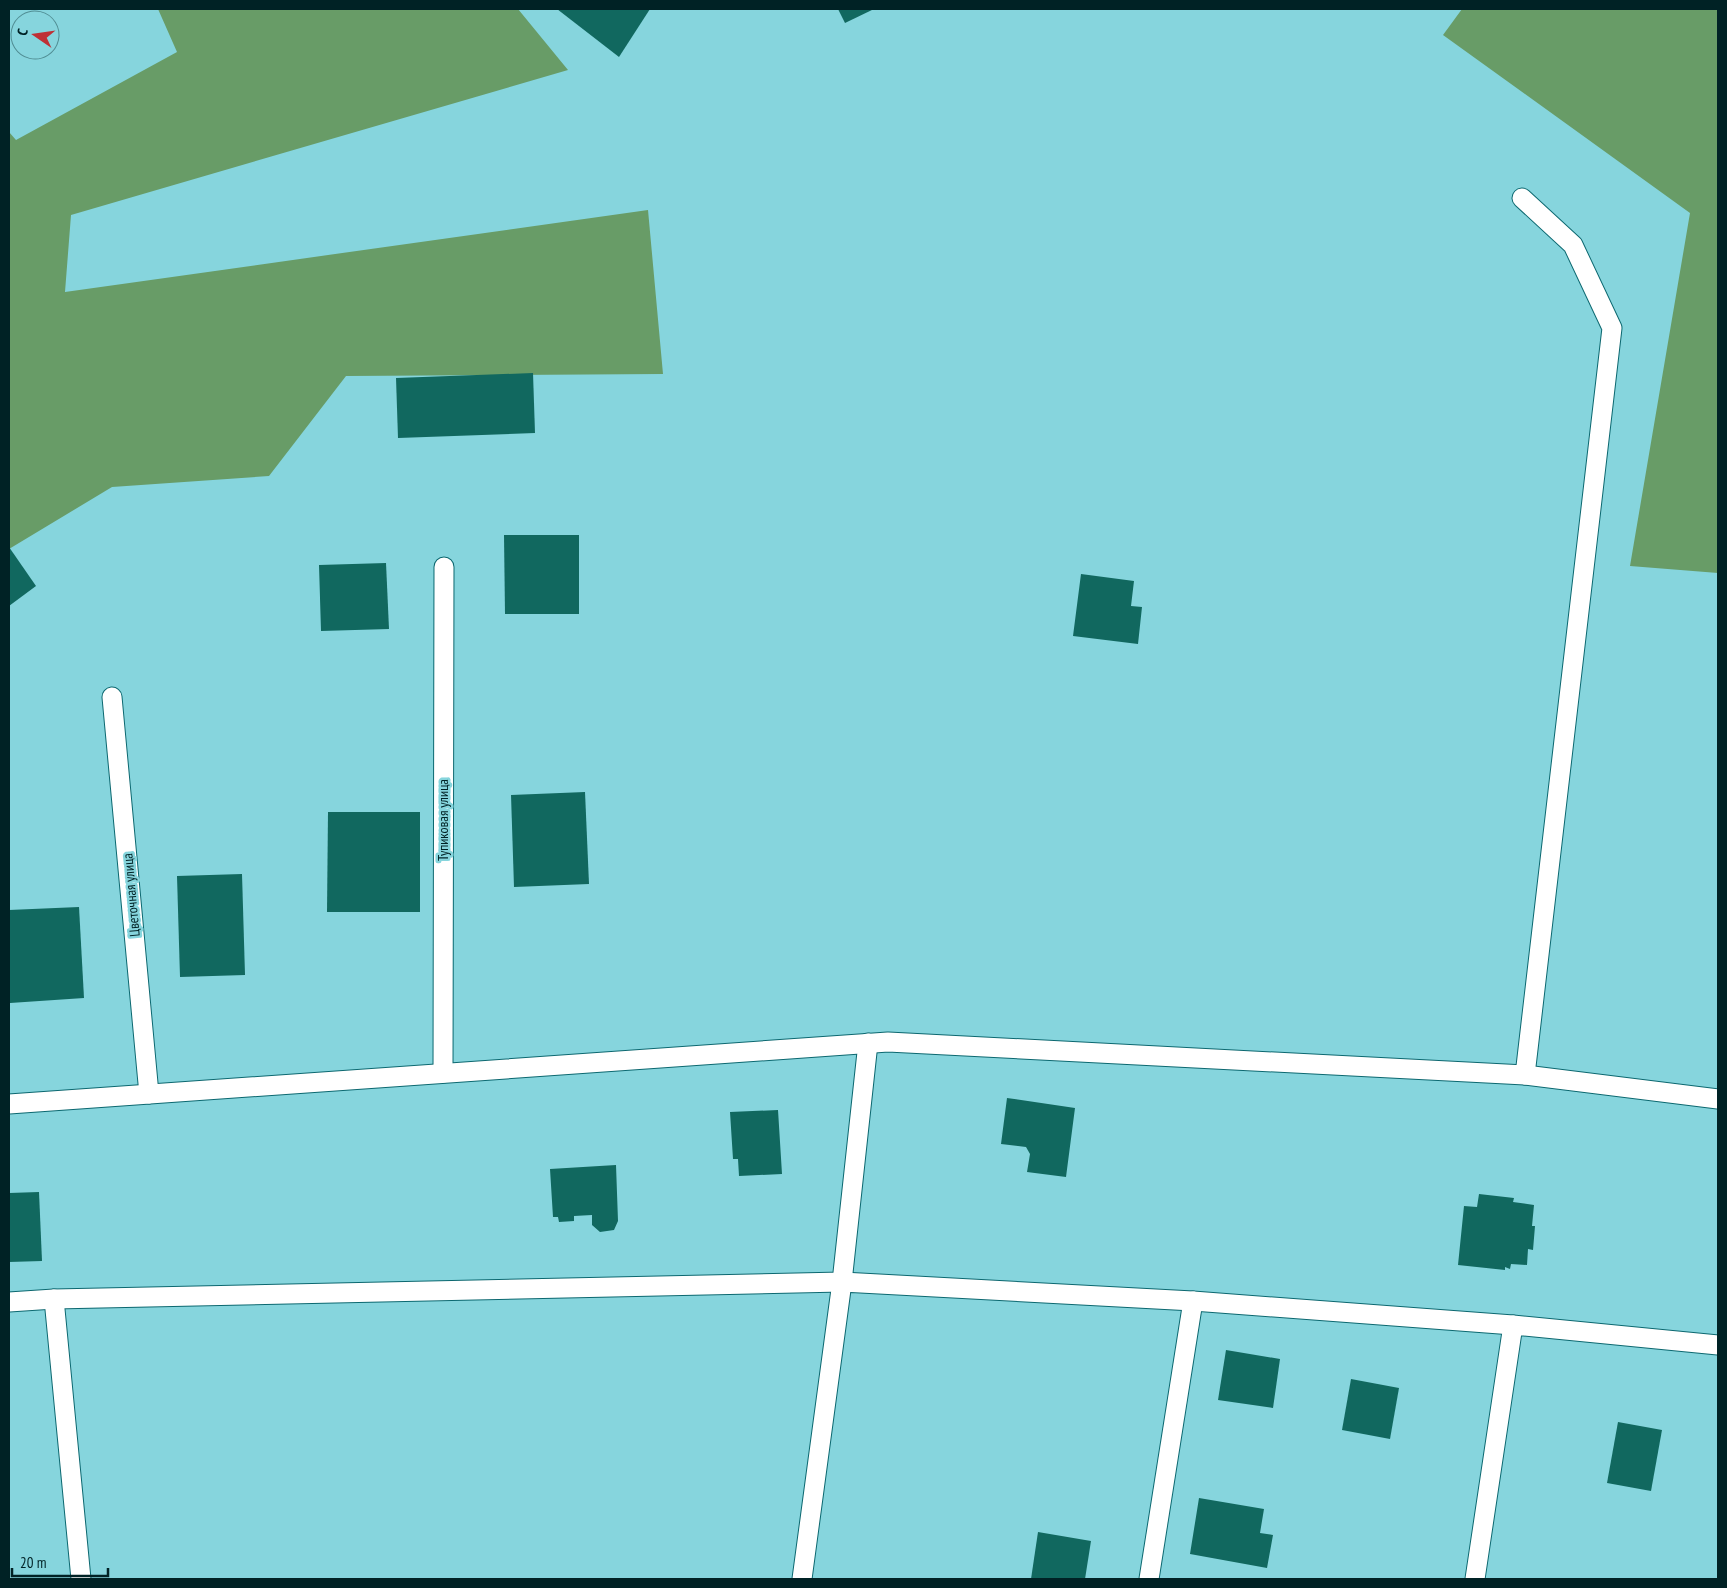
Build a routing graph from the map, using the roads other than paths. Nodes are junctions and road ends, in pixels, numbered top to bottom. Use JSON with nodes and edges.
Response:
{"nodes":[{"id":1,"x":1522,"y":198,"type":"dead end"},
{"id":2,"x":444,"y":567,"type":"dead end"},
{"id":3,"x":112,"y":697,"type":"dead end"},
{"id":4,"x":868,"y":1043,"type":"junction"},
{"id":5,"x":443,"y":1073,"type":"junction"},
{"id":6,"x":1525,"y":1075,"type":"junction"},
{"id":7,"x":149,"y":1094,"type":"junction"},
{"id":8,"x":1718,"y":1099,"type":"edge"},
{"id":9,"x":9,"y":1104,"type":"edge"},
{"id":10,"x":842,"y":1282,"type":"junction"},
{"id":11,"x":54,"y":1299,"type":"junction"},
{"id":12,"x":1193,"y":1301,"type":"junction"},
{"id":13,"x":9,"y":1302,"type":"edge"},
{"id":14,"x":1513,"y":1325,"type":"junction"},
{"id":15,"x":1718,"y":1346,"type":"edge"},
{"id":16,"x":81,"y":1579,"type":"edge"},
{"id":17,"x":802,"y":1579,"type":"edge"},
{"id":18,"x":1148,"y":1579,"type":"edge"},
{"id":19,"x":1475,"y":1579,"type":"edge"}],
"edges":[{"from":1,"to":6,"type":"lane"},
{"from":2,"to":5,"type":"lane","name":"Тупиковая улица"},
{"from":3,"to":7,"type":"lane","name":"Цветочная улица"},
{"from":4,"to":5,"type":"lane"},
{"from":4,"to":6,"type":"lane"},
{"from":4,"to":10,"type":"lane"},
{"from":5,"to":7,"type":"lane"},
{"from":6,"to":8,"type":"lane"},
{"from":7,"to":9,"type":"lane"},
{"from":10,"to":11,"type":"lane"},
{"from":10,"to":12,"type":"lane"},
{"from":10,"to":17,"type":"lane"},
{"from":11,"to":13,"type":"lane"},
{"from":11,"to":16,"type":"lane"},
{"from":12,"to":14,"type":"lane"},
{"from":12,"to":18,"type":"lane"},
{"from":14,"to":15,"type":"lane"},
{"from":14,"to":19,"type":"lane"}]}
